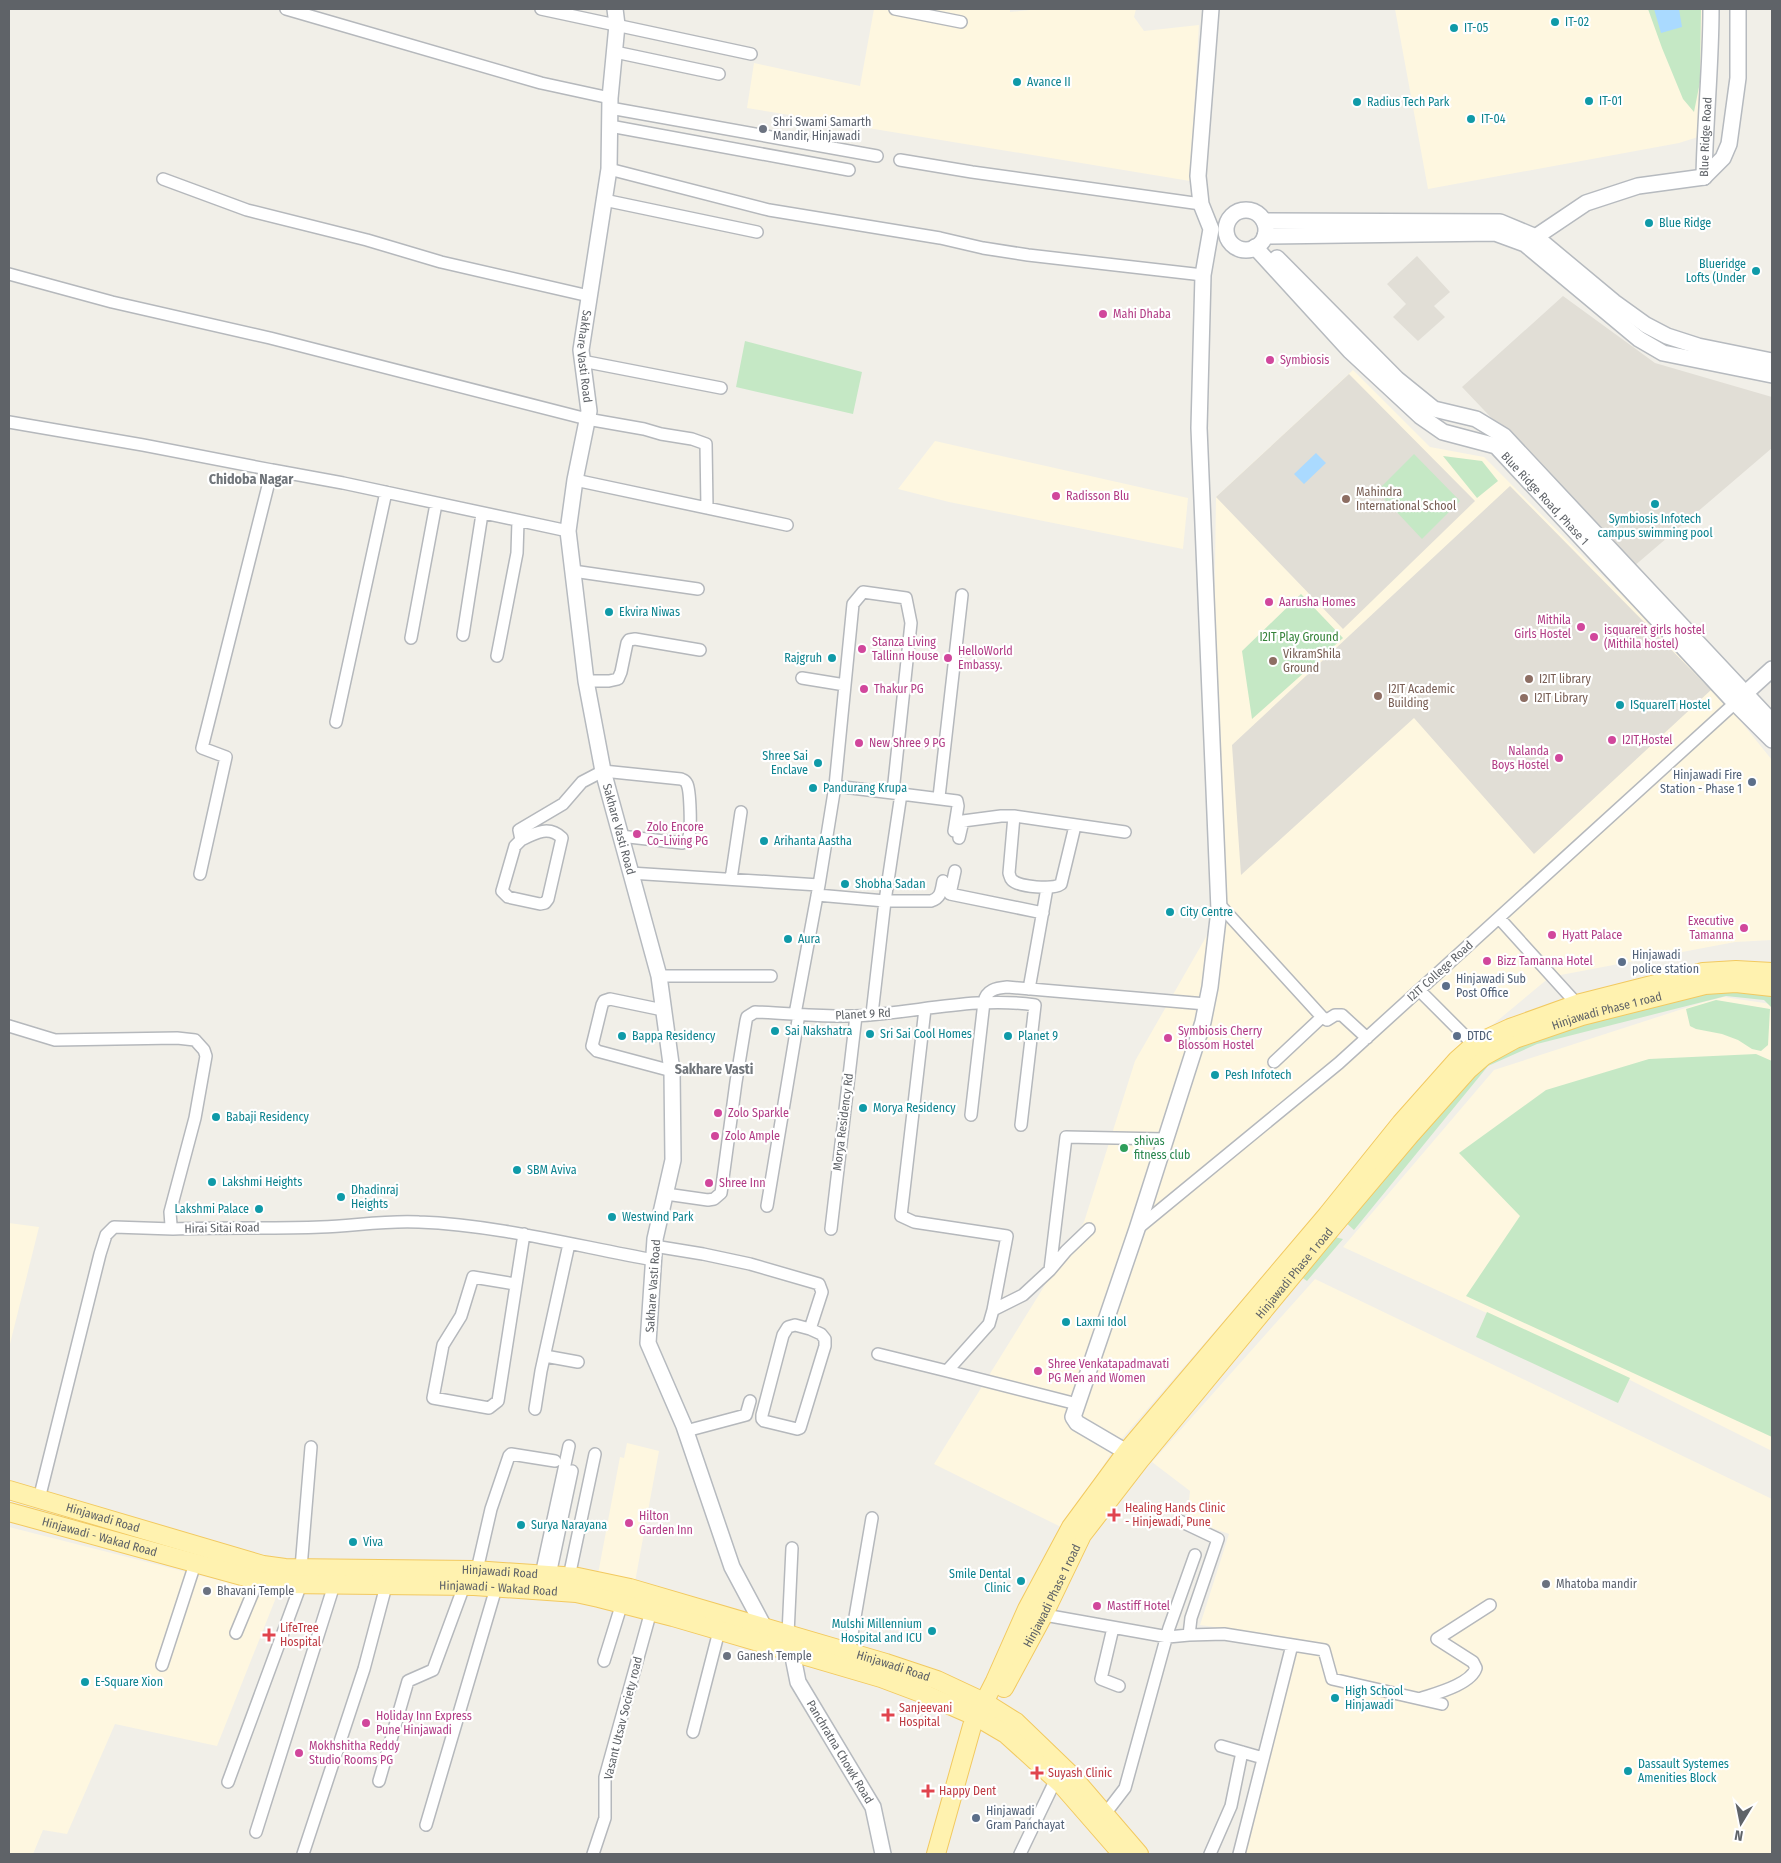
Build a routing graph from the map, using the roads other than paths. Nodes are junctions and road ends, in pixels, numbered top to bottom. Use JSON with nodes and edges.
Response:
{"nodes":[{"id":1,"x":286,"y":9,"type":"edge"},
{"id":2,"x":541,"y":9,"type":"edge"},
{"id":3,"x":615,"y":9,"type":"edge"},
{"id":4,"x":895,"y":9,"type":"edge"},
{"id":5,"x":1211,"y":9,"type":"edge"},
{"id":6,"x":1711,"y":9,"type":"edge"},
{"id":7,"x":1738,"y":9,"type":"edge"},
{"id":8,"x":961,"y":22,"type":"dead end"},
{"id":9,"x":617,"y":25,"type":"junction"},
{"id":10,"x":615,"y":52,"type":"junction"},
{"id":11,"x":751,"y":54,"type":"dead end"},
{"id":12,"x":719,"y":74,"type":"dead end"},
{"id":13,"x":610,"y":103,"type":"junction"},
{"id":14,"x":610,"y":126,"type":"junction"},
{"id":15,"x":878,"y":156,"type":"dead end"},
{"id":16,"x":900,"y":160,"type":"dead end"},
{"id":17,"x":609,"y":169,"type":"junction"},
{"id":18,"x":849,"y":170,"type":"dead end"},
{"id":19,"x":1704,"y":177,"type":"junction"},
{"id":20,"x":163,"y":179,"type":"dead end"},
{"id":21,"x":604,"y":200,"type":"junction"},
{"id":22,"x":1201,"y":204,"type":"junction"},
{"id":23,"x":1264,"y":221,"type":"junction"},
{"id":24,"x":1219,"y":230,"type":"junction"},
{"id":25,"x":757,"y":232,"type":"dead end"},
{"id":26,"x":1530,"y":240,"type":"junction"},
{"id":27,"x":1261,"y":242,"type":"junction"},
{"id":28,"x":9,"y":274,"type":"edge"},
{"id":29,"x":1203,"y":275,"type":"junction"},
{"id":30,"x":589,"y":296,"type":"junction"},
{"id":31,"x":582,"y":361,"type":"junction"},
{"id":32,"x":1772,"y":361,"type":"edge"},
{"id":33,"x":1772,"y":375,"type":"edge"},
{"id":34,"x":721,"y":388,"type":"dead end"},
{"id":35,"x":587,"y":419,"type":"junction"},
{"id":36,"x":9,"y":424,"type":"edge"},
{"id":37,"x":272,"y":470,"type":"junction"},
{"id":38,"x":575,"y":480,"type":"junction"},
{"id":39,"x":386,"y":492,"type":"junction"},
{"id":40,"x":436,"y":504,"type":"junction"},
{"id":41,"x":707,"y":508,"type":"junction"},
{"id":42,"x":482,"y":514,"type":"junction"},
{"id":43,"x":518,"y":521,"type":"junction"},
{"id":44,"x":788,"y":526,"type":"dead end"},
{"id":45,"x":568,"y":531,"type":"junction"},
{"id":46,"x":573,"y":571,"type":"junction"},
{"id":47,"x":698,"y":589,"type":"dead end"},
{"id":48,"x":962,"y":595,"type":"dead end"},
{"id":49,"x":462,"y":635,"type":"dead end"},
{"id":50,"x":411,"y":638,"type":"dead end"},
{"id":51,"x":700,"y":650,"type":"dead end"},
{"id":52,"x":497,"y":656,"type":"dead end"},
{"id":53,"x":1772,"y":668,"type":"edge"},
{"id":54,"x":802,"y":678,"type":"dead end"},
{"id":55,"x":586,"y":681,"type":"junction"},
{"id":56,"x":845,"y":685,"type":"junction"},
{"id":57,"x":1740,"y":698,"type":"junction"},
{"id":58,"x":336,"y":722,"type":"dead end"},
{"id":59,"x":1772,"y":722,"type":"edge"},
{"id":60,"x":1772,"y":740,"type":"edge"},
{"id":61,"x":603,"y":771,"type":"junction"},
{"id":62,"x":835,"y":786,"type":"junction"},
{"id":63,"x":897,"y":793,"type":"junction"},
{"id":64,"x":938,"y":797,"type":"junction"},
{"id":65,"x":741,"y":812,"type":"dead end"},
{"id":66,"x":1014,"y":816,"type":"junction"},
{"id":67,"x":1076,"y":826,"type":"junction"},
{"id":68,"x":1125,"y":832,"type":"dead end"},
{"id":69,"x":620,"y":836,"type":"junction"},
{"id":70,"x":521,"y":840,"type":"junction"},
{"id":71,"x":955,"y":871,"type":"dead end"},
{"id":72,"x":630,"y":873,"type":"junction"},
{"id":73,"x":200,"y":874,"type":"dead end"},
{"id":74,"x":731,"y":879,"type":"junction"},
{"id":75,"x":943,"y":882,"type":"dead end"},
{"id":76,"x":1047,"y":888,"type":"junction"},
{"id":77,"x":818,"y":890,"type":"junction"},
{"id":78,"x":885,"y":901,"type":"junction"},
{"id":79,"x":1218,"y":903,"type":"junction"},
{"id":80,"x":1043,"y":913,"type":"junction"},
{"id":81,"x":1499,"y":918,"type":"junction"},
{"id":82,"x":1772,"y":972,"type":"edge"},
{"id":83,"x":659,"y":976,"type":"junction"},
{"id":84,"x":771,"y":976,"type":"dead end"},
{"id":85,"x":1772,"y":987,"type":"edge"},
{"id":86,"x":1016,"y":988,"type":"junction"},
{"id":87,"x":1029,"y":989,"type":"junction"},
{"id":88,"x":1419,"y":990,"type":"junction"},
{"id":89,"x":984,"y":1002,"type":"junction"},
{"id":90,"x":1012,"y":1002,"type":"junction"},
{"id":91,"x":1206,"y":1004,"type":"junction"},
{"id":92,"x":925,"y":1009,"type":"junction"},
{"id":93,"x":663,"y":1010,"type":"junction"},
{"id":94,"x":1580,"y":1010,"type":"junction"},
{"id":95,"x":797,"y":1014,"type":"junction"},
{"id":96,"x":872,"y":1014,"type":"junction"},
{"id":97,"x":856,"y":1016,"type":"junction"},
{"id":98,"x":1322,"y":1017,"type":"junction"},
{"id":99,"x":9,"y":1026,"type":"edge"},
{"id":100,"x":1367,"y":1038,"type":"junction"},
{"id":101,"x":1479,"y":1050,"type":"junction"},
{"id":102,"x":1274,"y":1062,"type":"dead end"},
{"id":103,"x":672,"y":1072,"type":"junction"},
{"id":104,"x":971,"y":1115,"type":"dead end"},
{"id":105,"x":1021,"y":1125,"type":"dead end"},
{"id":106,"x":1165,"y":1139,"type":"junction"},
{"id":107,"x":666,"y":1194,"type":"junction"},
{"id":108,"x":767,"y":1206,"type":"dead end"},
{"id":109,"x":173,"y":1229,"type":"junction"},
{"id":110,"x":831,"y":1229,"type":"dead end"},
{"id":111,"x":1089,"y":1229,"type":"dead end"},
{"id":112,"x":1136,"y":1229,"type":"junction"},
{"id":113,"x":524,"y":1234,"type":"junction"},
{"id":114,"x":569,"y":1244,"type":"junction"},
{"id":115,"x":654,"y":1253,"type":"junction"},
{"id":116,"x":1050,"y":1270,"type":"junction"},
{"id":117,"x":515,"y":1284,"type":"junction"},
{"id":118,"x":994,"y":1310,"type":"junction"},
{"id":119,"x":810,"y":1329,"type":"junction"},
{"id":120,"x":878,"y":1354,"type":"dead end"},
{"id":121,"x":545,"y":1356,"type":"junction"},
{"id":122,"x":578,"y":1362,"type":"dead end"},
{"id":123,"x":947,"y":1371,"type":"junction"},
{"id":124,"x":750,"y":1401,"type":"dead end"},
{"id":125,"x":1077,"y":1404,"type":"junction"},
{"id":126,"x":535,"y":1409,"type":"dead end"},
{"id":127,"x":686,"y":1431,"type":"junction"},
{"id":128,"x":570,"y":1446,"type":"dead end"},
{"id":129,"x":311,"y":1447,"type":"dead end"},
{"id":130,"x":595,"y":1454,"type":"dead end"},
{"id":131,"x":1133,"y":1456,"type":"junction"},
{"id":132,"x":555,"y":1461,"type":"dead end"},
{"id":133,"x":572,"y":1471,"type":"dead end"},
{"id":134,"x":9,"y":1490,"type":"edge"},
{"id":135,"x":39,"y":1499,"type":"junction"},
{"id":136,"x":9,"y":1512,"type":"edge"},
{"id":137,"x":872,"y":1518,"type":"dead end"},
{"id":138,"x":1180,"y":1521,"type":"dead end"},
{"id":139,"x":792,"y":1548,"type":"dead end"},
{"id":140,"x":1195,"y":1555,"type":"dead end"},
{"id":141,"x":195,"y":1564,"type":"junction"},
{"id":142,"x":477,"y":1570,"type":"junction"},
{"id":143,"x":546,"y":1575,"type":"junction"},
{"id":144,"x":301,"y":1576,"type":"junction"},
{"id":145,"x":569,"y":1577,"type":"junction"},
{"id":146,"x":258,"y":1580,"type":"junction"},
{"id":147,"x":334,"y":1585,"type":"junction"},
{"id":148,"x":386,"y":1586,"type":"junction"},
{"id":149,"x":464,"y":1586,"type":"junction"},
{"id":150,"x":496,"y":1588,"type":"junction"},
{"id":151,"x":622,"y":1603,"type":"junction"},
{"id":152,"x":1490,"y":1605,"type":"dead end"},
{"id":153,"x":651,"y":1611,"type":"junction"},
{"id":154,"x":1035,"y":1612,"type":"junction"},
{"id":155,"x":1113,"y":1628,"type":"junction"},
{"id":156,"x":719,"y":1631,"type":"junction"},
{"id":157,"x":236,"y":1633,"type":"dead end"},
{"id":158,"x":761,"y":1634,"type":"junction"},
{"id":159,"x":788,"y":1634,"type":"junction"},
{"id":160,"x":1189,"y":1635,"type":"junction"},
{"id":161,"x":1168,"y":1637,"type":"junction"},
{"id":162,"x":1292,"y":1645,"type":"junction"},
{"id":163,"x":792,"y":1652,"type":"junction"},
{"id":164,"x":849,"y":1652,"type":"junction"},
{"id":165,"x":604,"y":1661,"type":"dead end"},
{"id":166,"x":162,"y":1665,"type":"dead end"},
{"id":167,"x":1119,"y":1686,"type":"dead end"},
{"id":168,"x":1421,"y":1699,"type":"junction"},
{"id":169,"x":1442,"y":1704,"type":"dead end"},
{"id":170,"x":986,"y":1712,"type":"junction"},
{"id":171,"x":693,"y":1732,"type":"dead end"},
{"id":172,"x":1220,"y":1746,"type":"dead end"},
{"id":173,"x":1242,"y":1752,"type":"junction"},
{"id":174,"x":1263,"y":1758,"type":"junction"},
{"id":175,"x":1056,"y":1779,"type":"junction"},
{"id":176,"x":379,"y":1781,"type":"dead end"},
{"id":177,"x":228,"y":1782,"type":"dead end"},
{"id":178,"x":1105,"y":1814,"type":"junction"},
{"id":179,"x":426,"y":1825,"type":"dead end"},
{"id":180,"x":256,"y":1832,"type":"dead end"},
{"id":181,"x":304,"y":1854,"type":"edge"},
{"id":182,"x":593,"y":1854,"type":"edge"},
{"id":183,"x":883,"y":1854,"type":"edge"},
{"id":184,"x":937,"y":1854,"type":"edge"},
{"id":185,"x":1020,"y":1854,"type":"edge"},
{"id":186,"x":1122,"y":1854,"type":"edge"},
{"id":187,"x":1139,"y":1854,"type":"edge"},
{"id":188,"x":1210,"y":1854,"type":"edge"},
{"id":189,"x":1239,"y":1854,"type":"edge"}],
"edges":[{"from":1,"to":13,"type":"street"},
{"from":2,"to":9,"type":"street"},
{"from":3,"to":9,"type":"street","name":"Sakhare Vasti Road"},
{"from":4,"to":8,"type":"street"},
{"from":5,"to":22,"type":"street"},
{"from":6,"to":19,"type":"street","name":"Blue Ridge Road"},
{"from":7,"to":19,"type":"street","name":"Blue Ridge Road"},
{"from":9,"to":10,"type":"street","name":"Sakhare Vasti Road"},
{"from":9,"to":11,"type":"street"},
{"from":10,"to":12,"type":"street"},
{"from":10,"to":13,"type":"street","name":"Sakhare Vasti Road"},
{"from":13,"to":14,"type":"street","name":"Sakhare Vasti Road"},
{"from":13,"to":15,"type":"street"},
{"from":14,"to":17,"type":"street","name":"Sakhare Vasti Road"},
{"from":14,"to":18,"type":"street"},
{"from":16,"to":22,"type":"street"},
{"from":17,"to":21,"type":"street","name":"Sakhare Vasti Road"},
{"from":17,"to":29,"type":"street"},
{"from":19,"to":26,"type":"street"},
{"from":20,"to":30,"type":"street"},
{"from":21,"to":25,"type":"street"},
{"from":21,"to":30,"type":"street","name":"Sakhare Vasti Road"},
{"from":22,"to":24,"type":"street"},
{"from":23,"to":24,"type":"street"},
{"from":23,"to":26,"type":"street"},
{"from":23,"to":27,"type":"street"},
{"from":24,"to":27,"type":"street"},
{"from":24,"to":29,"type":"street"},
{"from":26,"to":27,"type":"street"},
{"from":26,"to":32,"type":"street"},
{"from":26,"to":33,"type":"street"},
{"from":27,"to":57,"type":"street","name":"Blue Ridge Road, Phase 1"},
{"from":27,"to":57,"type":"street","name":"Blue Ridge Road, Phase 1"},
{"from":28,"to":35,"type":"street"},
{"from":29,"to":79,"type":"street"},
{"from":30,"to":31,"type":"street","name":"Sakhare Vasti Road"},
{"from":31,"to":34,"type":"street"},
{"from":31,"to":35,"type":"street","name":"Sakhare Vasti Road"},
{"from":35,"to":38,"type":"street","name":"Sakhare Vasti Road"},
{"from":35,"to":41,"type":"street"},
{"from":36,"to":37,"type":"street"},
{"from":37,"to":39,"type":"street"},
{"from":37,"to":73,"type":"street"},
{"from":38,"to":41,"type":"street"},
{"from":38,"to":45,"type":"street","name":"Sakhare Vasti Road"},
{"from":39,"to":40,"type":"street"},
{"from":39,"to":58,"type":"street"},
{"from":40,"to":42,"type":"street"},
{"from":40,"to":50,"type":"street"},
{"from":41,"to":44,"type":"street"},
{"from":42,"to":43,"type":"street"},
{"from":42,"to":49,"type":"street"},
{"from":43,"to":45,"type":"street"},
{"from":43,"to":52,"type":"street"},
{"from":45,"to":46,"type":"street","name":"Sakhare Vasti Road"},
{"from":46,"to":47,"type":"street"},
{"from":46,"to":55,"type":"street","name":"Sakhare Vasti Road"},
{"from":48,"to":64,"type":"street"},
{"from":51,"to":55,"type":"street"},
{"from":53,"to":57,"type":"street"},
{"from":54,"to":56,"type":"street"},
{"from":55,"to":61,"type":"street","name":"Sakhare Vasti Road"},
{"from":56,"to":62,"type":"street"},
{"from":56,"to":63,"type":"street"},
{"from":57,"to":59,"type":"street","name":"Blue Ridge Road, Phase 1"},
{"from":57,"to":60,"type":"street","name":"Blue Ridge Road, Phase 1"},
{"from":57,"to":81,"type":"street","name":"I2IT College Road"},
{"from":61,"to":69,"type":"street","name":"Sakhare Vasti Road"},
{"from":61,"to":69,"type":"street"},
{"from":61,"to":70,"type":"street"},
{"from":62,"to":63,"type":"street"},
{"from":62,"to":77,"type":"street"},
{"from":63,"to":64,"type":"street"},
{"from":63,"to":78,"type":"street"},
{"from":64,"to":66,"type":"street"},
{"from":65,"to":74,"type":"street"},
{"from":66,"to":67,"type":"street"},
{"from":66,"to":76,"type":"street"},
{"from":67,"to":68,"type":"street"},
{"from":67,"to":76,"type":"street"},
{"from":69,"to":72,"type":"street","name":"Sakhare Vasti Road"},
{"from":70,"to":70,"type":"street"},
{"from":71,"to":80,"type":"street"},
{"from":72,"to":74,"type":"street"},
{"from":72,"to":83,"type":"street","name":"Sakhare Vasti Road"},
{"from":74,"to":77,"type":"street"},
{"from":75,"to":78,"type":"street"},
{"from":76,"to":80,"type":"street"},
{"from":77,"to":78,"type":"street"},
{"from":77,"to":95,"type":"street"},
{"from":78,"to":96,"type":"street"},
{"from":79,"to":91,"type":"street"},
{"from":79,"to":98,"type":"street"},
{"from":80,"to":87,"type":"street"},
{"from":81,"to":88,"type":"street","name":"I2IT College Road"},
{"from":81,"to":94,"type":"street"},
{"from":82,"to":94,"type":"main road","name":"Hinjawadi Phase 1 road"},
{"from":83,"to":84,"type":"street"},
{"from":83,"to":93,"type":"street","name":"Sakhare Vasti Road"},
{"from":85,"to":94,"type":"main road","name":"Hinjawadi Phase 1 road"},
{"from":86,"to":87,"type":"street"},
{"from":86,"to":89,"type":"street"},
{"from":86,"to":90,"type":"street"},
{"from":87,"to":91,"type":"street"},
{"from":88,"to":100,"type":"street","name":"I2IT College Road"},
{"from":88,"to":101,"type":"street"},
{"from":89,"to":90,"type":"street","name":"Planet 9 Rd"},
{"from":89,"to":92,"type":"street","name":"Planet 9 Rd"},
{"from":89,"to":104,"type":"street"},
{"from":90,"to":105,"type":"street","name":"Planet 9 Rd"},
{"from":91,"to":106,"type":"street"},
{"from":92,"to":96,"type":"street","name":"Planet 9 Rd"},
{"from":92,"to":118,"type":"street"},
{"from":93,"to":103,"type":"street","name":"Sakhare Vasti Road"},
{"from":93,"to":103,"type":"street"},
{"from":94,"to":101,"type":"main road","name":"Hinjawadi Phase 1 road"},
{"from":95,"to":97,"type":"street","name":"Planet 9 Rd"},
{"from":95,"to":107,"type":"street","name":"Planet 9 Rd"},
{"from":95,"to":108,"type":"street"},
{"from":96,"to":97,"type":"street","name":"Planet 9 Rd"},
{"from":97,"to":110,"type":"street","name":"Morya Residency Rd"},
{"from":98,"to":100,"type":"street"},
{"from":98,"to":102,"type":"street"},
{"from":99,"to":109,"type":"street","name":"Hirai Sitai Road"},
{"from":100,"to":112,"type":"street","name":"I2IT College Road"},
{"from":101,"to":131,"type":"main road","name":"Hinjawadi Phase 1 road"},
{"from":103,"to":107,"type":"street","name":"Sakhare Vasti Road"},
{"from":106,"to":112,"type":"street"},
{"from":106,"to":116,"type":"street"},
{"from":107,"to":115,"type":"street","name":"Sakhare Vasti Road"},
{"from":109,"to":113,"type":"street","name":"Hirai Sitai Road"},
{"from":109,"to":135,"type":"street"},
{"from":111,"to":116,"type":"street"},
{"from":112,"to":125,"type":"street"},
{"from":113,"to":114,"type":"street","name":"Hirai Sitai Road"},
{"from":113,"to":117,"type":"street"},
{"from":114,"to":115,"type":"street","name":"Hirai Sitai Road"},
{"from":114,"to":121,"type":"street"},
{"from":115,"to":119,"type":"street","name":"Hirai Sitai Road"},
{"from":115,"to":127,"type":"street","name":"Sakhare Vasti Road"},
{"from":116,"to":118,"type":"street"},
{"from":117,"to":117,"type":"street"},
{"from":118,"to":123,"type":"street"},
{"from":119,"to":119,"type":"street"},
{"from":120,"to":123,"type":"street"},
{"from":121,"to":122,"type":"street"},
{"from":121,"to":126,"type":"street"},
{"from":123,"to":125,"type":"street"},
{"from":124,"to":127,"type":"street"},
{"from":125,"to":131,"type":"street"},
{"from":127,"to":158,"type":"street","name":"Sakhare Vasti Road"},
{"from":128,"to":143,"type":"street"},
{"from":129,"to":144,"type":"street"},
{"from":130,"to":145,"type":"street"},
{"from":131,"to":154,"type":"main road","name":"Hinjawadi Phase 1 road"},
{"from":132,"to":142,"type":"street"},
{"from":133,"to":143,"type":"street"},
{"from":134,"to":135,"type":"main road","name":"Hinjawadi Road"},
{"from":135,"to":144,"type":"main road","name":"Hinjawadi Road"},
{"from":136,"to":141,"type":"main road","name":"Hinjawadi - Wakad Road"},
{"from":137,"to":164,"type":"street"},
{"from":138,"to":160,"type":"street"},
{"from":139,"to":159,"type":"street"},
{"from":140,"to":161,"type":"street"},
{"from":141,"to":146,"type":"main road","name":"Hinjawadi - Wakad Road"},
{"from":141,"to":166,"type":"street"},
{"from":142,"to":143,"type":"main road","name":"Hinjawadi Road"},
{"from":142,"to":144,"type":"main road","name":"Hinjawadi Road"},
{"from":143,"to":145,"type":"main road","name":"Hinjawadi Road"},
{"from":144,"to":146,"type":"main road","name":"Hinjawadi - Wakad Road"},
{"from":144,"to":147,"type":"main road","name":"Hinjawadi - Wakad Road"},
{"from":144,"to":177,"type":"street"},
{"from":145,"to":158,"type":"main road","name":"Hinjawadi Road"},
{"from":146,"to":157,"type":"street"},
{"from":147,"to":148,"type":"main road","name":"Hinjawadi - Wakad Road"},
{"from":147,"to":180,"type":"street"},
{"from":148,"to":149,"type":"main road","name":"Hinjawadi - Wakad Road"},
{"from":148,"to":181,"type":"street"},
{"from":149,"to":150,"type":"main road","name":"Hinjawadi - Wakad Road"},
{"from":149,"to":176,"type":"street"},
{"from":150,"to":151,"type":"main road","name":"Hinjawadi - Wakad Road"},
{"from":150,"to":179,"type":"street"},
{"from":151,"to":153,"type":"main road","name":"Hinjawadi - Wakad Road"},
{"from":151,"to":165,"type":"street"},
{"from":152,"to":168,"type":"street"},
{"from":153,"to":156,"type":"main road","name":"Hinjawadi - Wakad Road"},
{"from":153,"to":182,"type":"street","name":"Vasant Utsav Society road"},
{"from":154,"to":155,"type":"street"},
{"from":154,"to":170,"type":"main road","name":"Hinjawadi Phase 1 road"},
{"from":155,"to":161,"type":"street"},
{"from":155,"to":167,"type":"street"},
{"from":156,"to":158,"type":"main road","name":"Hinjawadi - Wakad Road"},
{"from":156,"to":171,"type":"street"},
{"from":158,"to":159,"type":"main road","name":"Hinjawadi Road"},
{"from":158,"to":163,"type":"main road","name":"Hinjawadi - Wakad Road"},
{"from":159,"to":164,"type":"main road","name":"Hinjawadi Road"},
{"from":160,"to":161,"type":"street"},
{"from":160,"to":162,"type":"street"},
{"from":161,"to":178,"type":"street"},
{"from":162,"to":168,"type":"street"},
{"from":162,"to":174,"type":"street"},
{"from":163,"to":170,"type":"main road","name":"Hinjawadi - Wakad Road"},
{"from":163,"to":183,"type":"street","name":"Panchratna Chowk Road"},
{"from":164,"to":170,"type":"main road","name":"Hinjawadi Road"},
{"from":168,"to":169,"type":"street"},
{"from":170,"to":175,"type":"main road"},
{"from":170,"to":178,"type":"main road"},
{"from":170,"to":184,"type":"main road","name":"Hinjawadi Phase 1 road"},
{"from":172,"to":173,"type":"street"},
{"from":173,"to":174,"type":"street"},
{"from":173,"to":188,"type":"street"},
{"from":174,"to":189,"type":"street"},
{"from":175,"to":185,"type":"street"},
{"from":175,"to":186,"type":"main road"},
{"from":178,"to":187,"type":"main road"}]}
